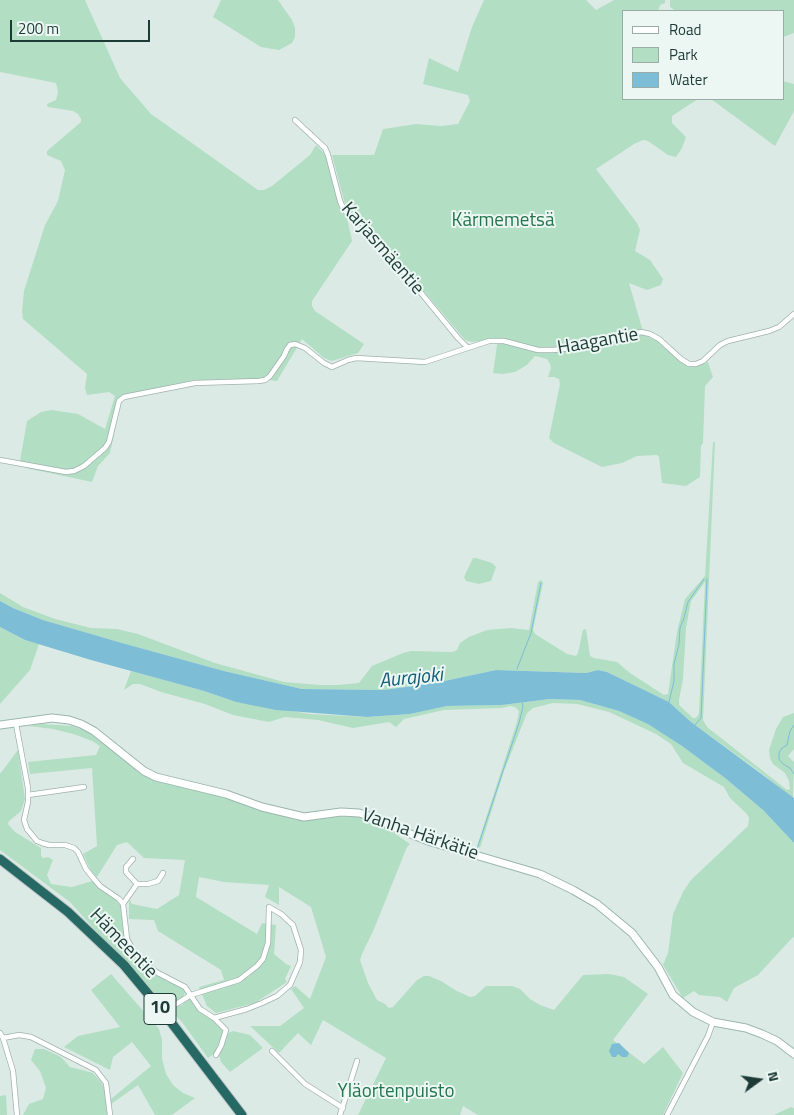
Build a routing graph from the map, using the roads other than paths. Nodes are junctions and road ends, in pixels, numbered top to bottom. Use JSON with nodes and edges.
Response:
{"nodes":[{"id":1,"x":295,"y":120,"type":"dead end"},
{"id":2,"x":794,"y":314,"type":"edge"},
{"id":3,"x":468,"y":347,"type":"junction"},
{"id":4,"x":0,"y":460,"type":"edge"},
{"id":5,"x":16,"y":724,"type":"junction"},
{"id":6,"x":0,"y":725,"type":"edge"},
{"id":7,"x":84,"y":787,"type":"dead end"},
{"id":8,"x":28,"y":795,"type":"junction"},
{"id":9,"x":0,"y":859,"type":"edge"},
{"id":10,"x":133,"y":859,"type":"dead end"},
{"id":11,"x":163,"y":872,"type":"dead end"},
{"id":12,"x":137,"y":884,"type":"junction"},
{"id":13,"x":123,"y":904,"type":"junction"},
{"id":14,"x":191,"y":995,"type":"junction"},
{"id":15,"x":163,"y":1012,"type":"junction"},
{"id":16,"x":214,"y":1018,"type":"junction"},
{"id":17,"x":713,"y":1022,"type":"junction"},
{"id":18,"x":2,"y":1035,"type":"edge"},
{"id":19,"x":272,"y":1051,"type":"dead end"},
{"id":20,"x":794,"y":1054,"type":"edge"},
{"id":21,"x":216,"y":1055,"type":"dead end"},
{"id":22,"x":357,"y":1062,"type":"dead end"},
{"id":23,"x":342,"y":1108,"type":"junction"},
{"id":24,"x":17,"y":1115,"type":"edge"},
{"id":25,"x":110,"y":1115,"type":"edge"},
{"id":26,"x":242,"y":1115,"type":"edge"},
{"id":27,"x":340,"y":1115,"type":"edge"},
{"id":28,"x":667,"y":1115,"type":"edge"}],
"edges":[{"from":1,"to":3,"type":"street","name":"Karjasmäentie"},
{"from":2,"to":3,"type":"street","name":"Haagantie"},
{"from":3,"to":4,"type":"street"},
{"from":5,"to":6,"type":"street","name":"Vanha Härkätie"},
{"from":5,"to":8,"type":"street"},
{"from":5,"to":17,"type":"street","name":"Vanha Härkätie"},
{"from":7,"to":8,"type":"street"},
{"from":8,"to":13,"type":"street"},
{"from":9,"to":15,"type":"highway","name":"Hämeentie","number":"10"},
{"from":10,"to":12,"type":"street"},
{"from":11,"to":12,"type":"street"},
{"from":12,"to":13,"type":"street"},
{"from":13,"to":14,"type":"street"},
{"from":14,"to":15,"type":"street"},
{"from":14,"to":16,"type":"street"},
{"from":14,"to":16,"type":"street"},
{"from":15,"to":26,"type":"highway","name":"Hämeentie","number":"10"},
{"from":16,"to":21,"type":"street"},
{"from":17,"to":20,"type":"street","name":"Vanha Härkätie"},
{"from":17,"to":28,"type":"street"},
{"from":18,"to":24,"type":"street"},
{"from":18,"to":25,"type":"street"},
{"from":19,"to":23,"type":"street"},
{"from":22,"to":23,"type":"street"},
{"from":23,"to":27,"type":"street"}]}
